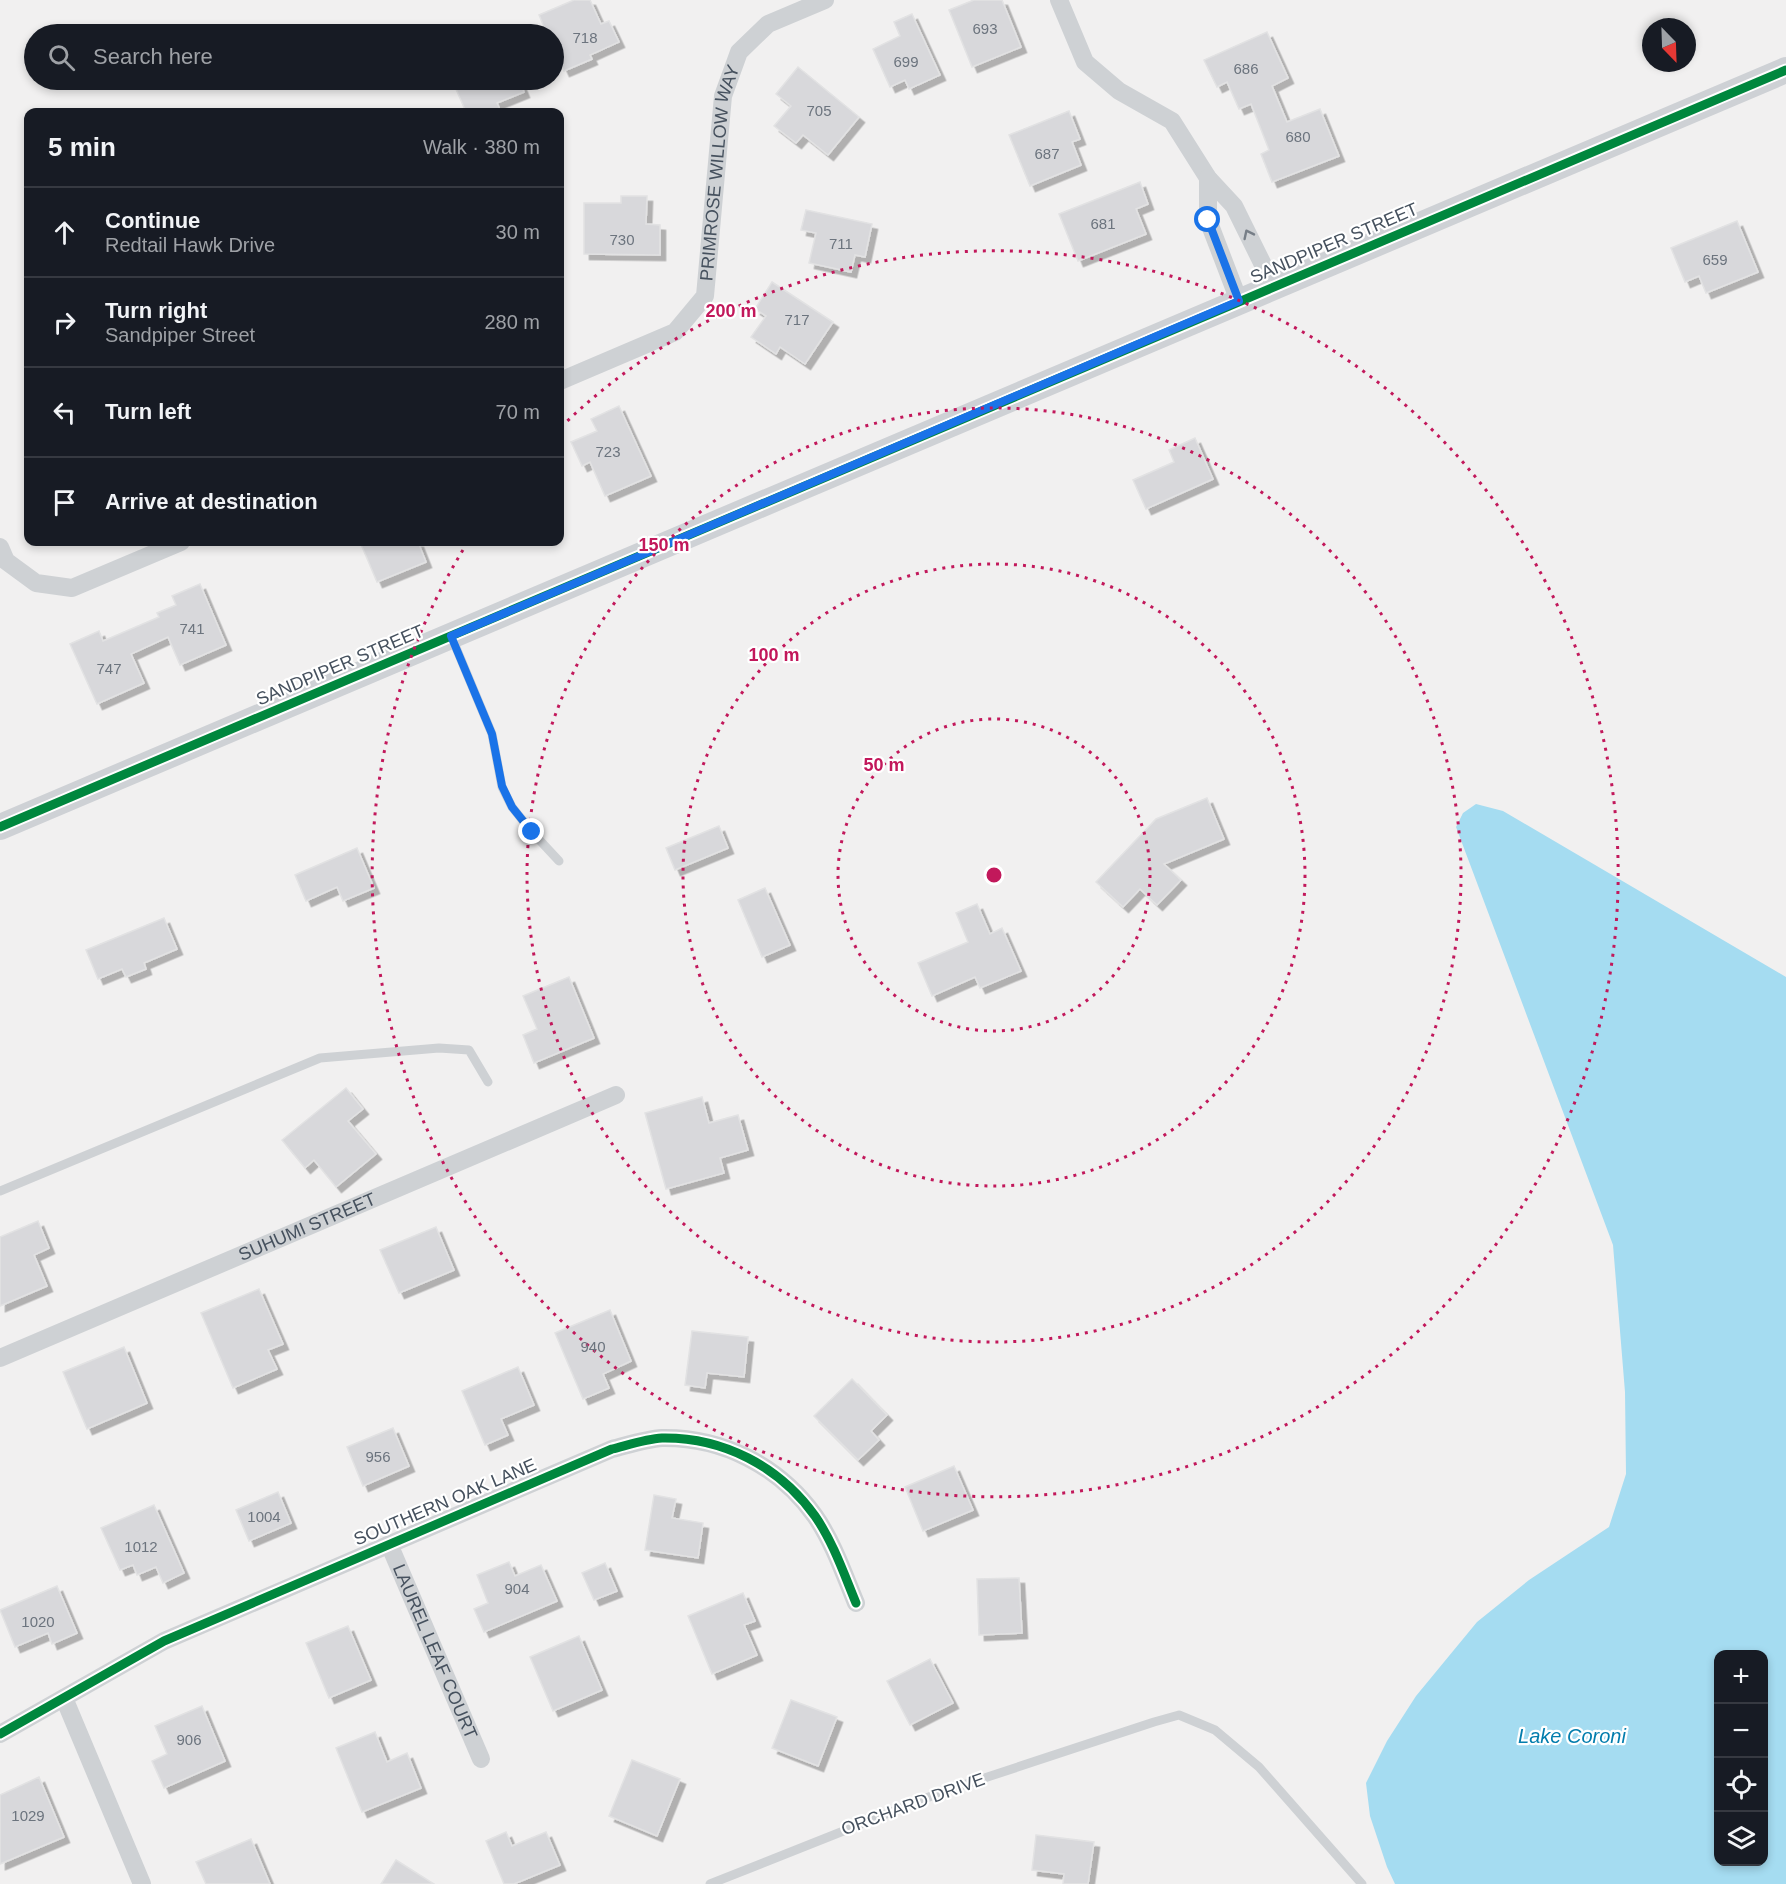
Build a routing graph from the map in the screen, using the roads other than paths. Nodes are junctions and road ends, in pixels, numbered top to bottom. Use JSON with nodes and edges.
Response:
{"nodes":[{"id":1,"x":825,"y":0,"type":"edge"},
{"id":2,"x":1059,"y":0,"type":"edge"},
{"id":3,"x":1786,"y":70,"type":"edge"},
{"id":4,"x":1208,"y":178,"type":"junction"},
{"id":5,"x":1274,"y":287,"type":"junction"},
{"id":6,"x":1239,"y":301,"type":"junction"},
{"id":7,"x":564,"y":379,"type":"edge"},
{"id":8,"x":172,"y":546,"type":"edge"},
{"id":9,"x":0,"y":547,"type":"edge"},
{"id":10,"x":451,"y":636,"type":"junction"},
{"id":11,"x":0,"y":827,"type":"edge"},
{"id":12,"x":559,"y":861,"type":"dead end"},
{"id":13,"x":488,"y":1082,"type":"dead end"},
{"id":14,"x":616,"y":1095,"type":"dead end"},
{"id":15,"x":0,"y":1191,"type":"edge"},
{"id":16,"x":0,"y":1358,"type":"edge"},
{"id":17,"x":388,"y":1544,"type":"junction"},
{"id":18,"x":856,"y":1603,"type":"dead end"},
{"id":19,"x":64,"y":1698,"type":"junction"},
{"id":20,"x":0,"y":1734,"type":"edge"},
{"id":21,"x":482,"y":1760,"type":"dead end"},
{"id":22,"x":142,"y":1884,"type":"edge"},
{"id":23,"x":710,"y":1884,"type":"edge"},
{"id":24,"x":1362,"y":1884,"type":"edge"}],
"edges":[{"from":1,"to":7,"type":"street","name":"PRIMROSE WILLOW WAY"},
{"from":2,"to":4,"type":"street"},
{"from":3,"to":5,"type":"street","name":"SANDPIPER STREET"},
{"from":5,"to":4,"type":"street","one_way":true},
{"from":4,"to":6,"type":"street"},
{"from":5,"to":6,"type":"street","name":"SANDPIPER STREET"},
{"from":6,"to":10,"type":"street","name":"SANDPIPER STREET"},
{"from":8,"to":9,"type":"street"},
{"from":10,"to":11,"type":"street","name":"SANDPIPER STREET"},
{"from":10,"to":12,"type":"lane"},
{"from":13,"to":15,"type":"lane"},
{"from":14,"to":16,"type":"street","name":"SUHUMI STREET"},
{"from":17,"to":18,"type":"street","name":"SOUTHERN OAK LANE"},
{"from":17,"to":19,"type":"street","name":"SOUTHERN OAK LANE"},
{"from":17,"to":21,"type":"street","name":"LAUREL LEAF COURT"},
{"from":19,"to":20,"type":"street","name":"SOUTHERN OAK LANE"},
{"from":19,"to":22,"type":"street"},
{"from":23,"to":24,"type":"lane","name":"ORCHARD DRIVE"}]}
